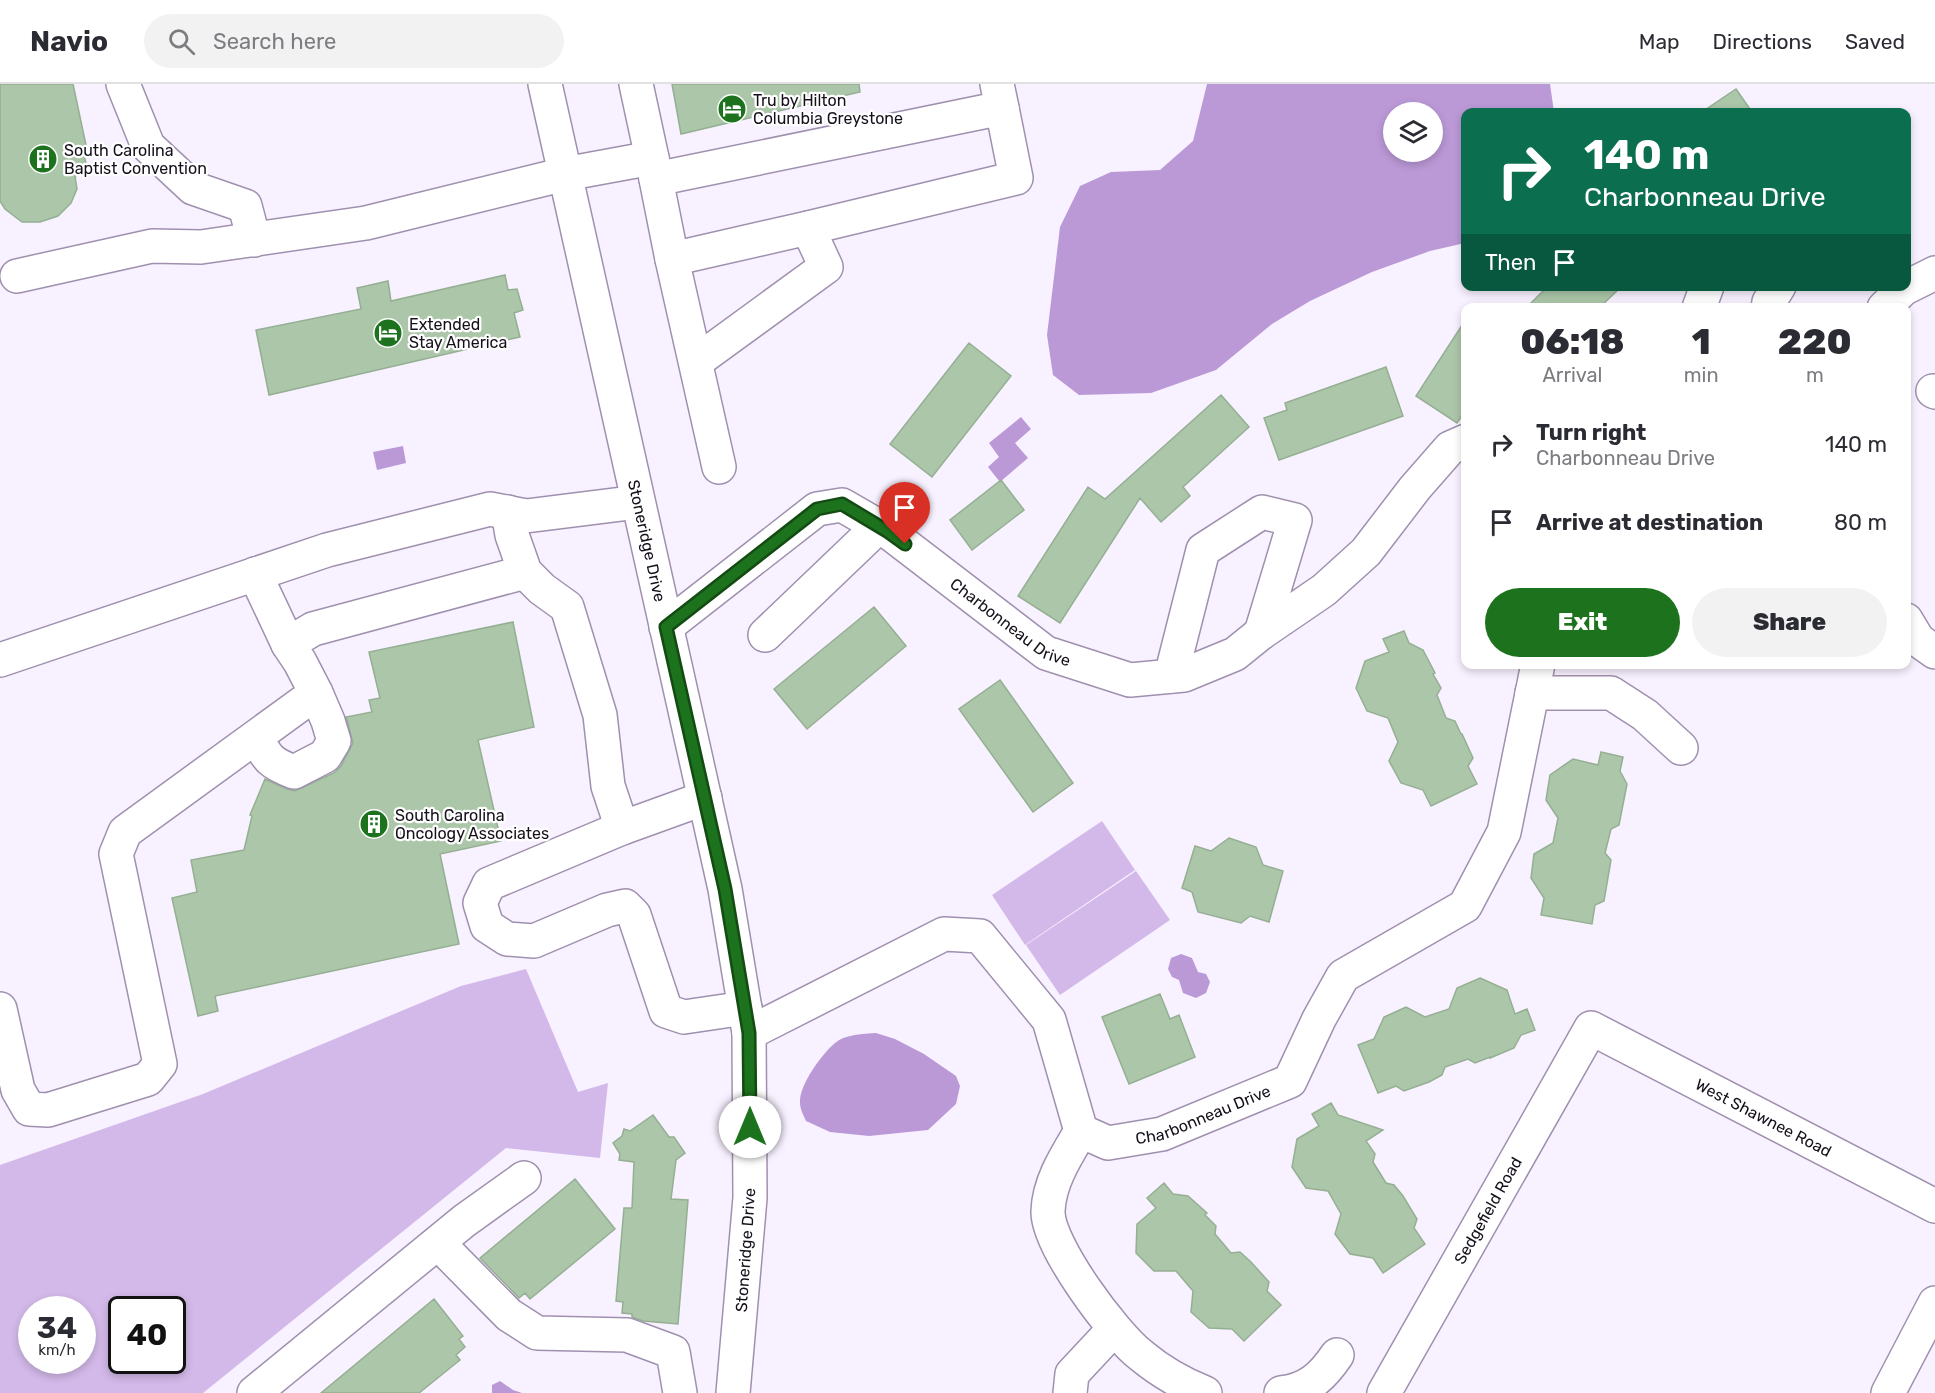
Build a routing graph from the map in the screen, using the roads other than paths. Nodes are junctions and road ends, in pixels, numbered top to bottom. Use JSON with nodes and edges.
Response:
{"nodes":[{"id":1,"x":123,"y":84,"type":"edge"},
{"id":2,"x":544,"y":84,"type":"edge"},
{"id":3,"x":636,"y":84,"type":"edge"},
{"id":4,"x":1000,"y":96,"type":"edge"},
{"id":5,"x":654,"y":168,"type":"junction"},
{"id":6,"x":565,"y":174,"type":"junction"},
{"id":7,"x":808,"y":228,"type":"junction"},
{"id":8,"x":254,"y":240,"type":"junction"},
{"id":9,"x":672,"y":259,"type":"junction"},
{"id":10,"x":1935,"y":273,"type":"edge"},
{"id":11,"x":17,"y":276,"type":"dead end"},
{"id":12,"x":1911,"y":285,"type":"edge"},
{"id":13,"x":1901,"y":291,"type":"edge"},
{"id":14,"x":1889,"y":303,"type":"edge"},
{"id":15,"x":697,"y":361,"type":"junction"},
{"id":16,"x":1461,"y":443,"type":"edge"},
{"id":17,"x":719,"y":467,"type":"dead end"},
{"id":18,"x":638,"y":502,"type":"junction"},
{"id":19,"x":508,"y":512,"type":"junction"},
{"id":20,"x":879,"y":526,"type":"junction"},
{"id":21,"x":525,"y":572,"type":"junction"},
{"id":22,"x":255,"y":574,"type":"junction"},
{"id":23,"x":666,"y":627,"type":"junction"},
{"id":24,"x":1261,"y":633,"type":"junction"},
{"id":25,"x":765,"y":635,"type":"dead end"},
{"id":26,"x":288,"y":644,"type":"junction"},
{"id":27,"x":0,"y":660,"type":"edge"},
{"id":28,"x":1172,"y":676,"type":"junction"},
{"id":29,"x":1535,"y":679,"type":"edge"},
{"id":30,"x":316,"y":693,"type":"junction"},
{"id":31,"x":256,"y":738,"type":"junction"},
{"id":32,"x":1681,"y":748,"type":"dead end"},
{"id":33,"x":705,"y":798,"type":"junction"},
{"id":34,"x":622,"y":828,"type":"junction"},
{"id":35,"x":0,"y":1009,"type":"edge"},
{"id":36,"x":747,"y":1020,"type":"junction"},
{"id":37,"x":1591,"y":1028,"type":"joint"},
{"id":38,"x":1081,"y":1131,"type":"junction"},
{"id":39,"x":524,"y":1178,"type":"dead end"},
{"id":40,"x":1935,"y":1206,"type":"edge"},
{"id":41,"x":438,"y":1243,"type":"junction"},
{"id":42,"x":1935,"y":1303,"type":"edge"},
{"id":43,"x":1114,"y":1329,"type":"junction"},
{"id":44,"x":1337,"y":1355,"type":"dead end"},
{"id":45,"x":254,"y":1393,"type":"edge"},
{"id":46,"x":680,"y":1393,"type":"edge"},
{"id":47,"x":733,"y":1393,"type":"edge"},
{"id":48,"x":1070,"y":1393,"type":"edge"},
{"id":49,"x":1205,"y":1393,"type":"edge"},
{"id":50,"x":1281,"y":1393,"type":"edge"},
{"id":51,"x":1384,"y":1393,"type":"edge"},
{"id":52,"x":1887,"y":1393,"type":"edge"}],
"edges":[{"from":1,"to":8,"type":"street"},
{"from":2,"to":6,"type":"street","name":"Stoneridge Drive"},
{"from":3,"to":5,"type":"street"},
{"from":4,"to":5,"type":"street"},
{"from":4,"to":7,"type":"street"},
{"from":5,"to":6,"type":"street"},
{"from":5,"to":9,"type":"street"},
{"from":6,"to":8,"type":"street"},
{"from":6,"to":18,"type":"street","name":"Stoneridge Drive"},
{"from":7,"to":9,"type":"street"},
{"from":7,"to":15,"type":"street"},
{"from":8,"to":11,"type":"street"},
{"from":9,"to":15,"type":"street"},
{"from":10,"to":12,"type":"street"},
{"from":13,"to":14,"type":"street"},
{"from":15,"to":17,"type":"street"},
{"from":16,"to":24,"type":"street","name":"Charbonneau Drive"},
{"from":18,"to":19,"type":"street"},
{"from":18,"to":23,"type":"street","name":"Stoneridge Drive"},
{"from":19,"to":21,"type":"street"},
{"from":19,"to":22,"type":"street"},
{"from":20,"to":23,"type":"street","name":"Charbonneau Drive"},
{"from":20,"to":25,"type":"street"},
{"from":20,"to":28,"type":"street","name":"Charbonneau Drive"},
{"from":21,"to":26,"type":"street"},
{"from":21,"to":34,"type":"street"},
{"from":22,"to":26,"type":"street"},
{"from":22,"to":27,"type":"street"},
{"from":23,"to":33,"type":"street","name":"Stoneridge Drive"},
{"from":24,"to":28,"type":"street","name":"Charbonneau Drive"},
{"from":24,"to":28,"type":"street"},
{"from":26,"to":30,"type":"street"},
{"from":29,"to":32,"type":"street"},
{"from":29,"to":38,"type":"street","name":"Charbonneau Drive"},
{"from":30,"to":31,"type":"street"},
{"from":30,"to":31,"type":"street"},
{"from":31,"to":35,"type":"street"},
{"from":33,"to":34,"type":"street"},
{"from":33,"to":36,"type":"street","name":"Stoneridge Drive"},
{"from":34,"to":36,"type":"street"},
{"from":36,"to":38,"type":"street"},
{"from":36,"to":47,"type":"street","name":"Stoneridge Drive"},
{"from":37,"to":40,"type":"street","name":"West Shawnee Road"},
{"from":37,"to":51,"type":"street","name":"Sedgefield Road"},
{"from":38,"to":43,"type":"street"},
{"from":39,"to":41,"type":"street"},
{"from":41,"to":45,"type":"street"},
{"from":41,"to":46,"type":"street"},
{"from":42,"to":52,"type":"street"},
{"from":43,"to":48,"type":"street"},
{"from":43,"to":49,"type":"street"},
{"from":44,"to":50,"type":"street"}]}
